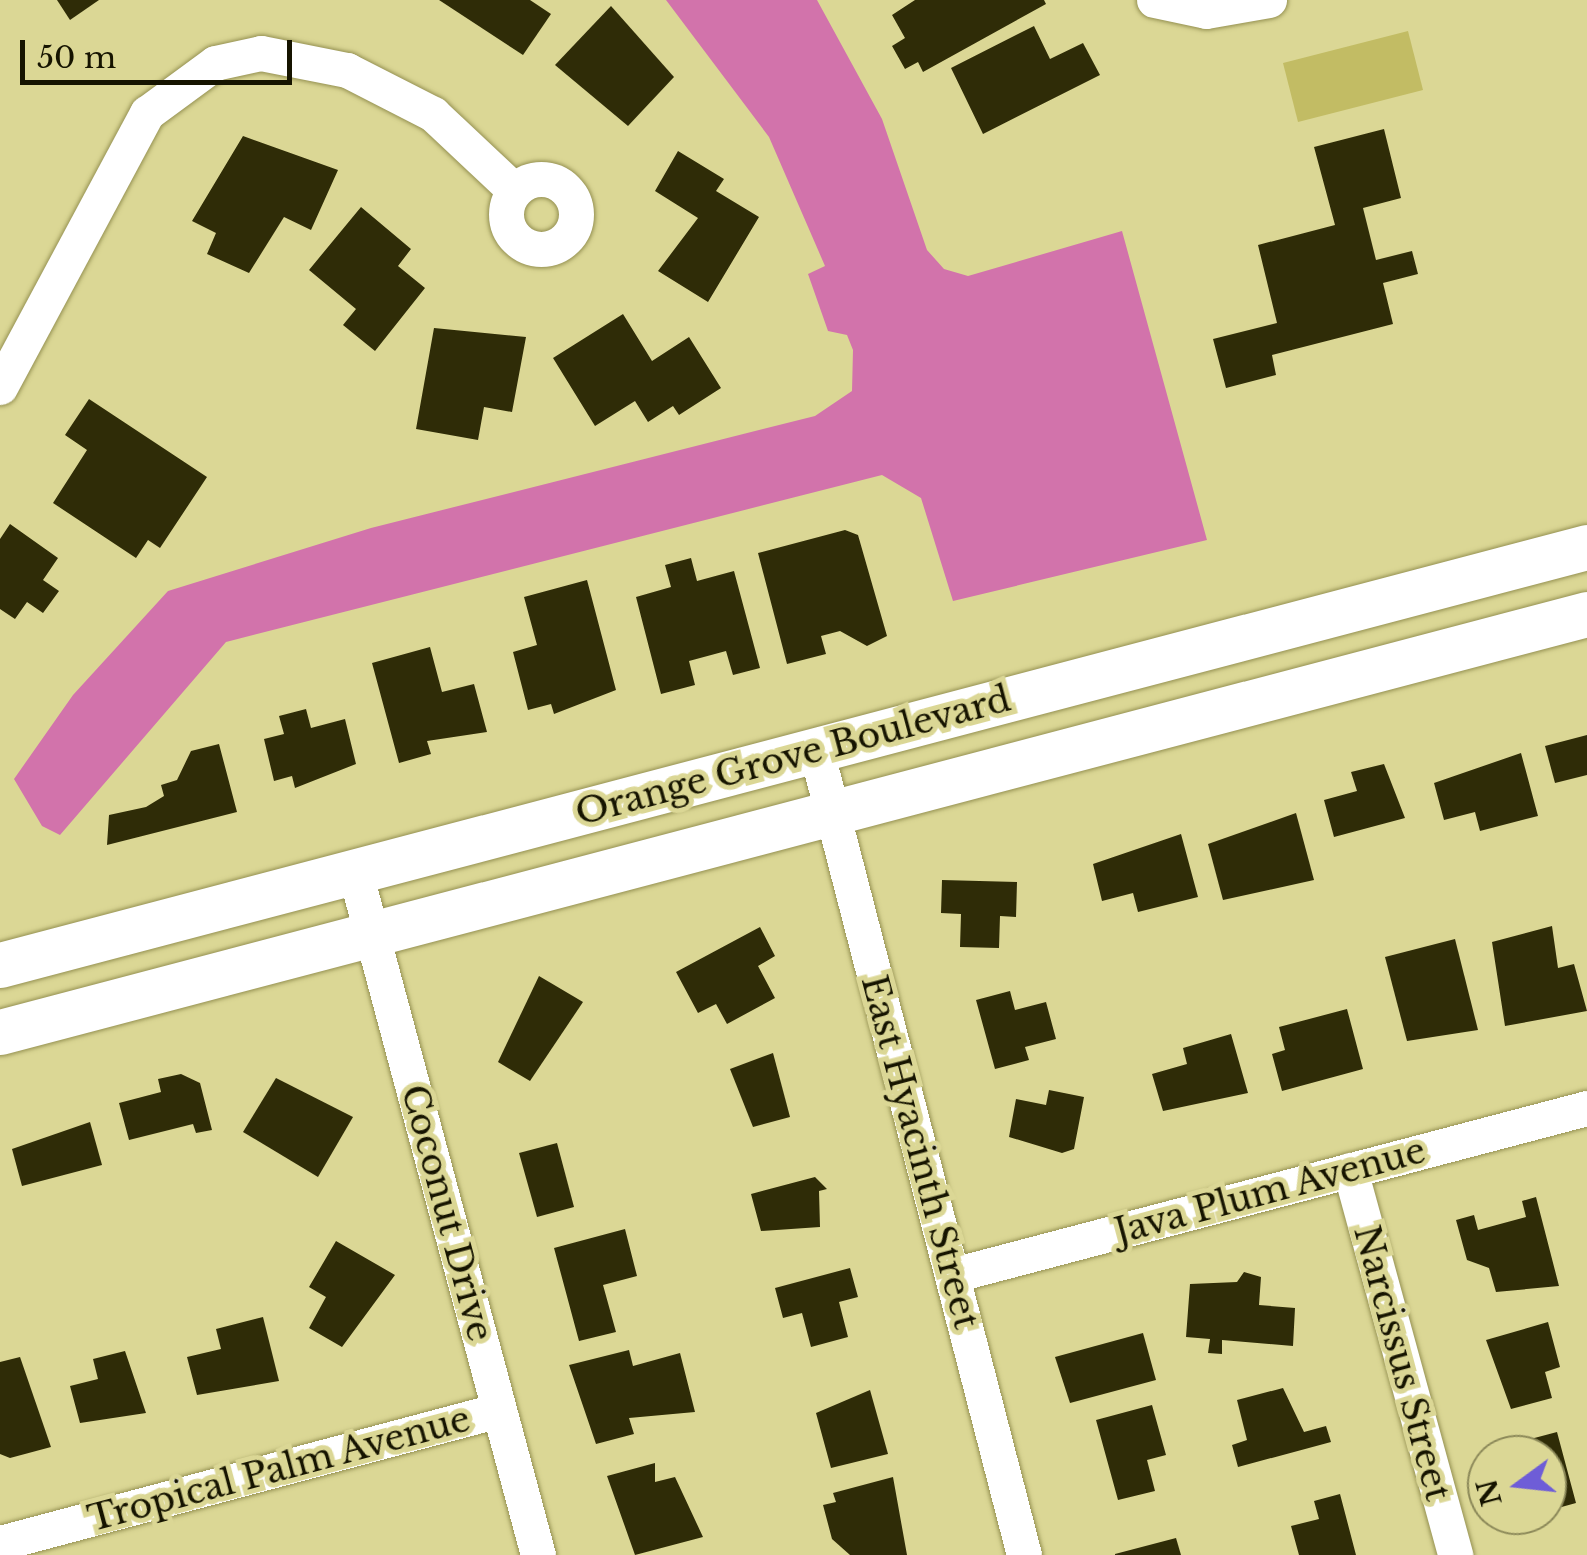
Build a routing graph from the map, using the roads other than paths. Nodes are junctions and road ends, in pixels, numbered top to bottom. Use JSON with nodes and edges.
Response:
{"nodes":[{"id":1,"x":1154,"y":0,"type":"edge"},
{"id":2,"x":1269,"y":0,"type":"edge"},
{"id":3,"x":514,"y":190,"type":"dead end"},
{"id":4,"x":0,"y":387,"type":"edge"},
{"id":5,"x":1587,"y":547,"type":"edge"},
{"id":6,"x":1587,"y":614,"type":"edge"},
{"id":7,"x":816,"y":750,"type":"junction"},
{"id":8,"x":830,"y":812,"type":"junction"},
{"id":9,"x":355,"y":872,"type":"junction"},
{"id":10,"x":373,"y":933,"type":"junction"},
{"id":11,"x":0,"y":965,"type":"edge"},
{"id":12,"x":0,"y":1032,"type":"edge"},
{"id":13,"x":1587,"y":1108,"type":"edge"},
{"id":14,"x":1350,"y":1170,"type":"junction"},
{"id":15,"x":953,"y":1275,"type":"junction"},
{"id":16,"x":499,"y":1410,"type":"junction"},
{"id":17,"x":0,"y":1543,"type":"edge"},
{"id":18,"x":538,"y":1555,"type":"edge"},
{"id":19,"x":1024,"y":1555,"type":"edge"},
{"id":20,"x":1455,"y":1555,"type":"edge"}],
"edges":[{"from":1,"to":2,"type":"street"},
{"from":3,"to":4,"type":"street"},
{"from":5,"to":7,"type":"street","name":"Orange Grove Boulevard"},
{"from":6,"to":8,"type":"street","name":"Orange Grove Boulevard"},
{"from":7,"to":8,"type":"street","name":"East Hyacinth Street"},
{"from":7,"to":9,"type":"street","name":"Orange Grove Boulevard"},
{"from":8,"to":10,"type":"street","name":"Orange Grove Boulevard"},
{"from":8,"to":15,"type":"street","name":"East Hyacinth Street"},
{"from":9,"to":10,"type":"street","name":"Coconut Drive"},
{"from":9,"to":11,"type":"street","name":"Orange Grove Boulevard"},
{"from":10,"to":12,"type":"street","name":"Orange Grove Boulevard"},
{"from":10,"to":16,"type":"street","name":"Coconut Drive"},
{"from":13,"to":14,"type":"street","name":"Java Plum Avenue"},
{"from":14,"to":15,"type":"street","name":"Java Plum Avenue"},
{"from":14,"to":20,"type":"street","name":"Narcissus Street"},
{"from":15,"to":19,"type":"street","name":"East Hyacinth Street"},
{"from":16,"to":17,"type":"street","name":"Tropical Palm Avenue"},
{"from":16,"to":18,"type":"street","name":"Coconut Drive"}]}
